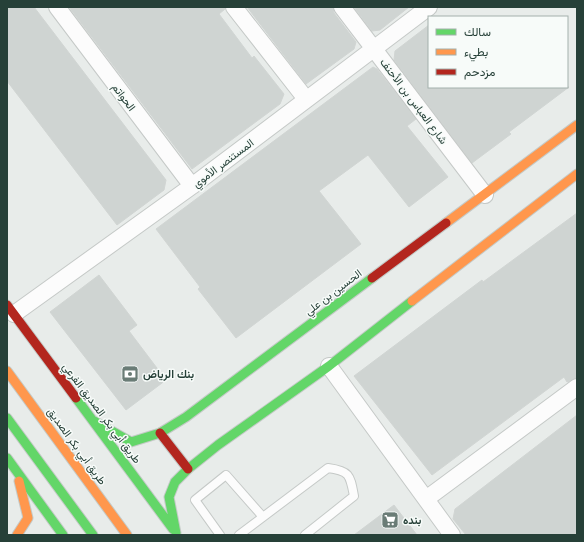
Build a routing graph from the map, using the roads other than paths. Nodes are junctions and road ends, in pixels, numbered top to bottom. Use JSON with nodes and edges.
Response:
{"nodes":[{"id":1,"x":57,"y":7,"type":"edge"},
{"id":2,"x":234,"y":7,"type":"edge"},
{"id":3,"x":342,"y":7,"type":"edge"},
{"id":4,"x":429,"y":7,"type":"edge"},
{"id":5,"x":374,"y":48,"type":"junction"},
{"id":6,"x":306,"y":99,"type":"junction"},
{"id":7,"x":577,"y":125,"type":"edge"},
{"id":8,"x":577,"y":174,"type":"edge"},
{"id":9,"x":192,"y":186,"type":"junction"},
{"id":10,"x":485,"y":195,"type":"junction"},
{"id":11,"x":11,"y":310,"type":"edge"},
{"id":12,"x":329,"y":366,"type":"junction"},
{"id":13,"x":7,"y":370,"type":"edge"},
{"id":14,"x":577,"y":387,"type":"edge"},
{"id":15,"x":7,"y":418,"type":"edge"},
{"id":16,"x":94,"y":421,"type":"junction"},
{"id":17,"x":160,"y":433,"type":"junction"},
{"id":18,"x":7,"y":458,"type":"edge"},
{"id":19,"x":188,"y":469,"type":"junction"},
{"id":20,"x":17,"y":472,"type":"junction"},
{"id":21,"x":426,"y":499,"type":"junction"},
{"id":22,"x":263,"y":517,"type":"junction"},
{"id":23,"x":177,"y":534,"type":"edge"},
{"id":24,"x":17,"y":535,"type":"edge"},
{"id":25,"x":63,"y":535,"type":"edge"},
{"id":26,"x":93,"y":535,"type":"edge"},
{"id":27,"x":127,"y":535,"type":"edge"},
{"id":28,"x":220,"y":535,"type":"edge"},
{"id":29,"x":239,"y":535,"type":"edge"},
{"id":30,"x":305,"y":535,"type":"edge"},
{"id":31,"x":452,"y":535,"type":"edge"}],
"edges":[{"from":1,"to":9,"type":"street","name":"الحواتم"},
{"from":2,"to":6,"type":"street"},
{"from":3,"to":5,"type":"street","name":"شارع العباس بن الأحنف"},
{"from":4,"to":5,"type":"street","name":"المستنصر الأموي"},
{"from":5,"to":6,"type":"street","name":"المستنصر الأموي"},
{"from":5,"to":10,"type":"street","name":"شارع العباس بن الأحنف"},
{"from":6,"to":9,"type":"street","name":"المستنصر الأموي"},
{"from":7,"to":10,"type":"street","name":"الحسين بن علي"},
{"from":8,"to":12,"type":"street"},
{"from":9,"to":11,"type":"street","name":"المستنصر الأموي"},
{"from":10,"to":17,"type":"street","name":"الحسين بن علي"},
{"from":11,"to":16,"type":"street","name":"طريق أبي بكر الصديق الفرعي"},
{"from":12,"to":19,"type":"street"},
{"from":12,"to":21,"type":"street"},
{"from":13,"to":27,"type":"street","name":"طريق أبي بكر الصديق"},
{"from":14,"to":21,"type":"street"},
{"from":15,"to":26,"type":"street"},
{"from":16,"to":17,"type":"street","name":"الحسين بن علي"},
{"from":16,"to":23,"type":"street","name":"طريق أبي بكر الصديق الفرعي"},
{"from":17,"to":19,"type":"street"},
{"from":18,"to":20,"type":"street"},
{"from":19,"to":23,"type":"street"},
{"from":20,"to":24,"type":"street"},
{"from":20,"to":25,"type":"street"},
{"from":21,"to":31,"type":"street"},
{"from":22,"to":28,"type":"lane"},
{"from":22,"to":29,"type":"lane"},
{"from":22,"to":30,"type":"lane"}]}
